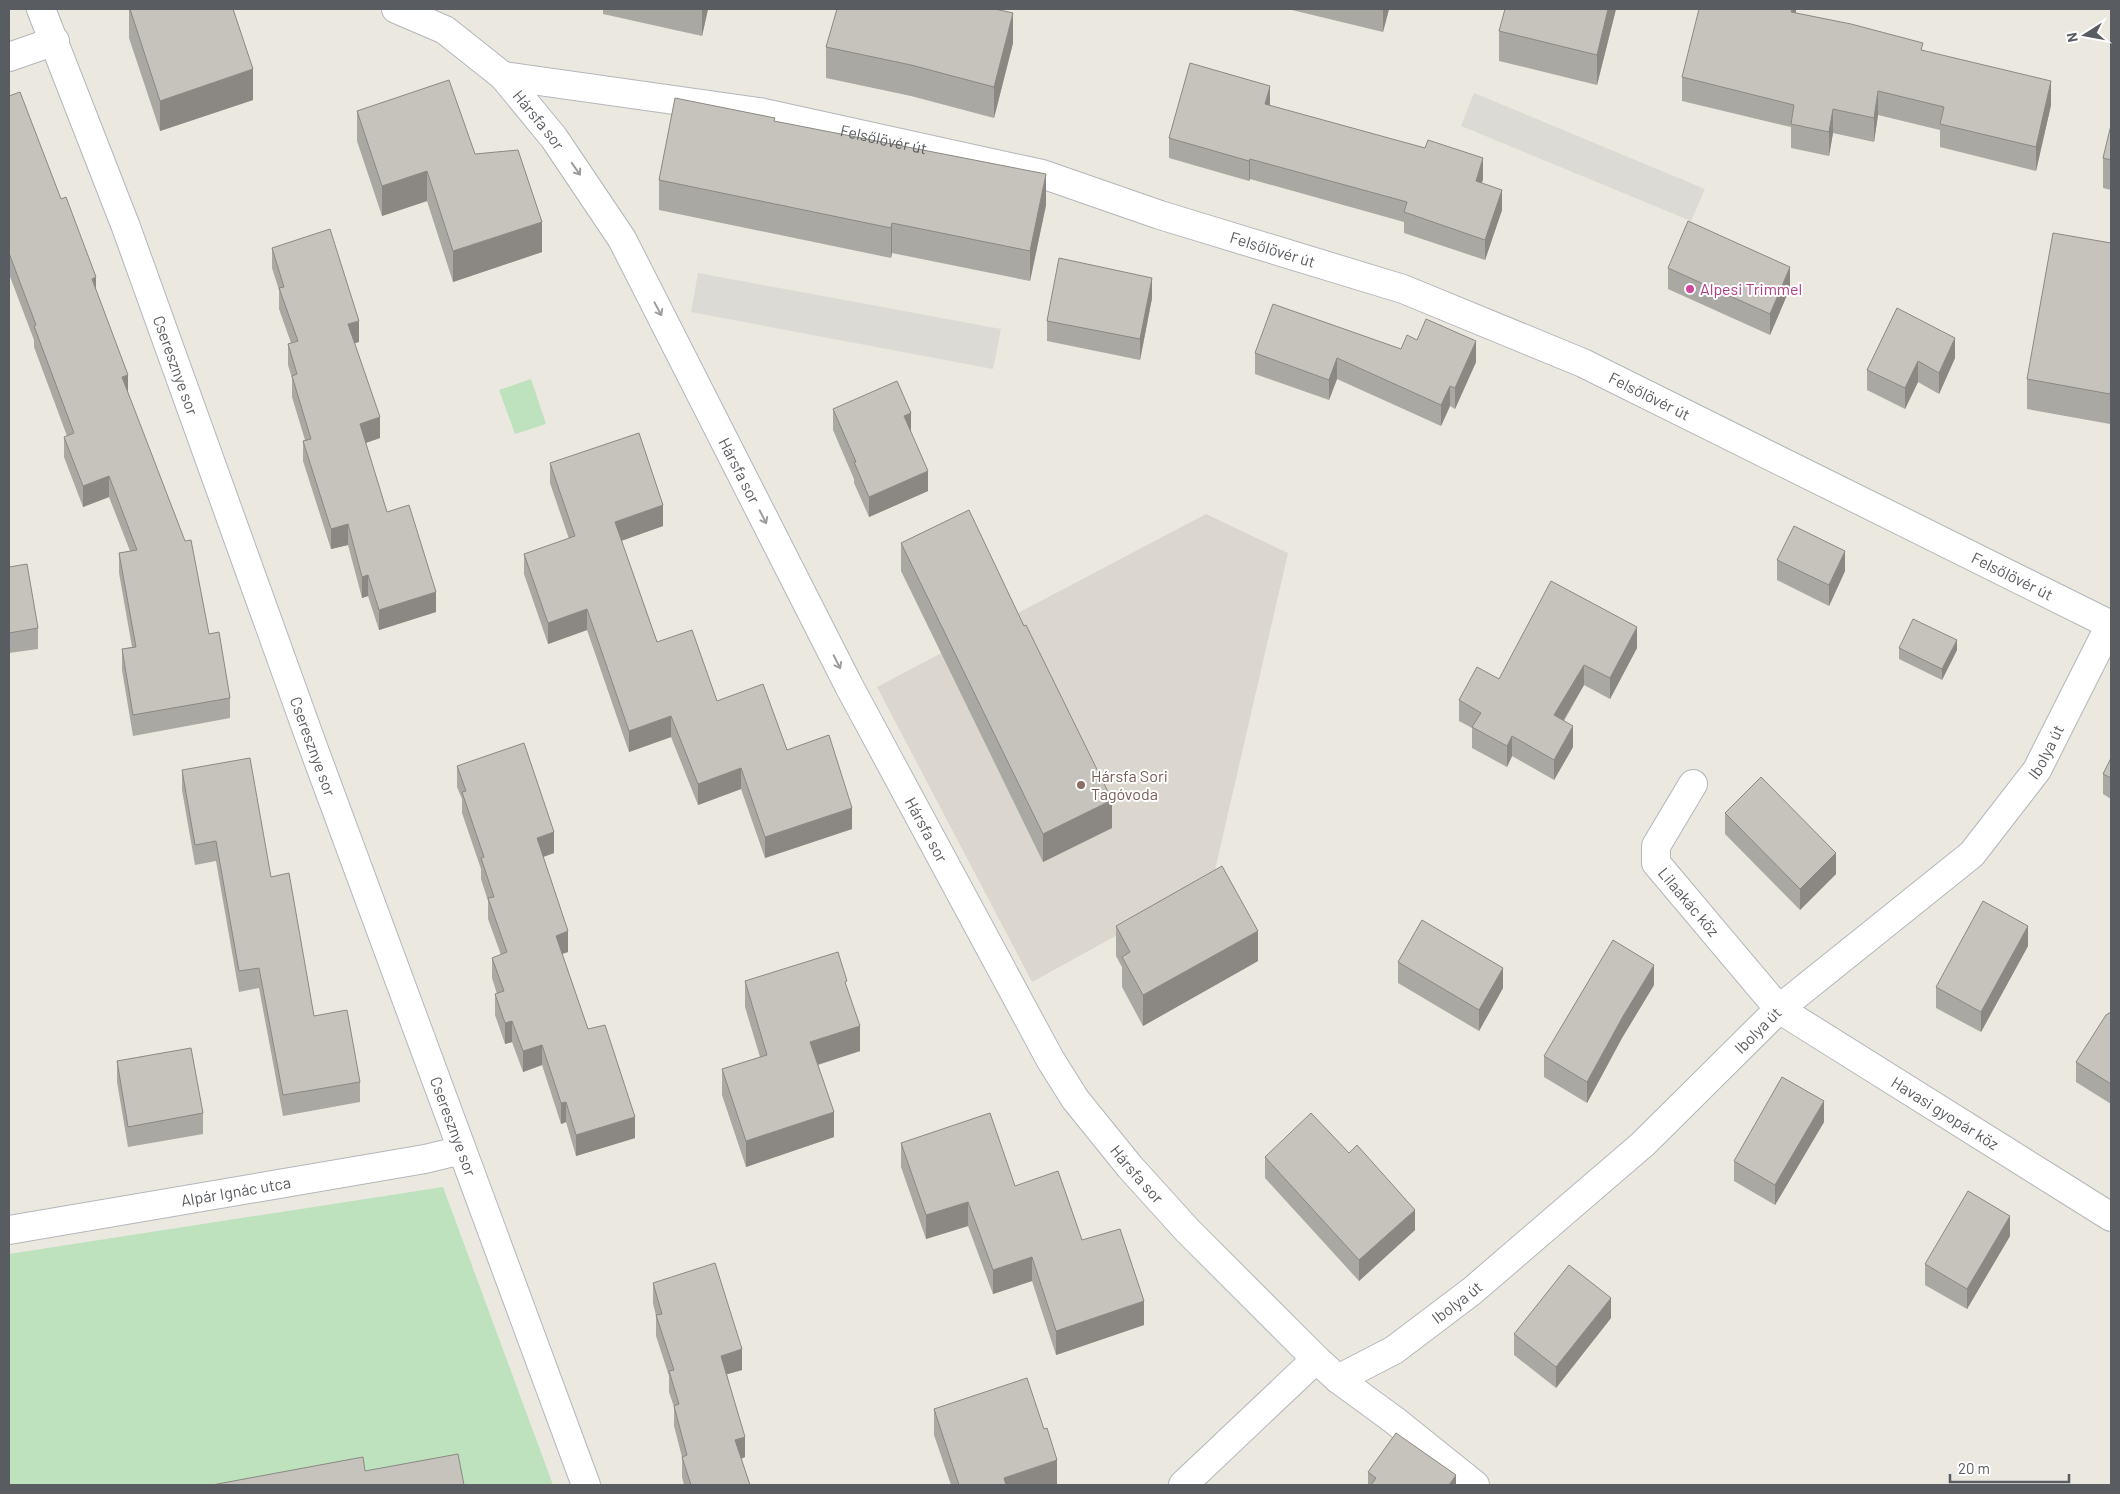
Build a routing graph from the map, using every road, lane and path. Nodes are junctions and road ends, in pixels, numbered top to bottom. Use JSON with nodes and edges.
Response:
{"nodes":[{"id":1,"x":41,"y":9,"type":"edge"},
{"id":2,"x":396,"y":9,"type":"edge"},
{"id":3,"x":55,"y":41,"type":"junction"},
{"id":4,"x":9,"y":57,"type":"edge"},
{"id":5,"x":503,"y":76,"type":"junction"},
{"id":6,"x":2111,"y":625,"type":"edge"},
{"id":7,"x":1693,"y":784,"type":"dead end"},
{"id":8,"x":1779,"y":1009,"type":"junction"},
{"id":9,"x":462,"y":1150,"type":"junction"},
{"id":10,"x":2111,"y":1217,"type":"edge"},
{"id":11,"x":9,"y":1230,"type":"edge"},
{"id":12,"x":1316,"y":1359,"type":"junction"},
{"id":13,"x":1338,"y":1379,"type":"junction"},
{"id":14,"x":586,"y":1485,"type":"edge"},
{"id":15,"x":1183,"y":1485,"type":"edge"},
{"id":16,"x":1475,"y":1485,"type":"edge"}],
"edges":[{"from":1,"to":3,"type":"street","name":"Cseresznye sor"},
{"from":2,"to":5,"type":"street"},
{"from":3,"to":4,"type":"street"},
{"from":3,"to":9,"type":"street","name":"Cseresznye sor"},
{"from":5,"to":6,"type":"street","name":"Felsőlövér út"},
{"from":5,"to":12,"type":"street","name":"Hársfa sor","one_way":true},
{"from":6,"to":8,"type":"street","name":"Ibolya út"},
{"from":7,"to":8,"type":"street","name":"Lilaakác köz"},
{"from":8,"to":10,"type":"street","name":"Havasi gyopár köz"},
{"from":8,"to":13,"type":"street","name":"Ibolya út"},
{"from":9,"to":11,"type":"street","name":"Alpár Ignác utca"},
{"from":9,"to":14,"type":"street","name":"Cseresznye sor"},
{"from":12,"to":13,"type":"street","name":"Hársfa sor"},
{"from":12,"to":15,"type":"street"},
{"from":13,"to":16,"type":"street","name":"Hársfa sor"}]}
